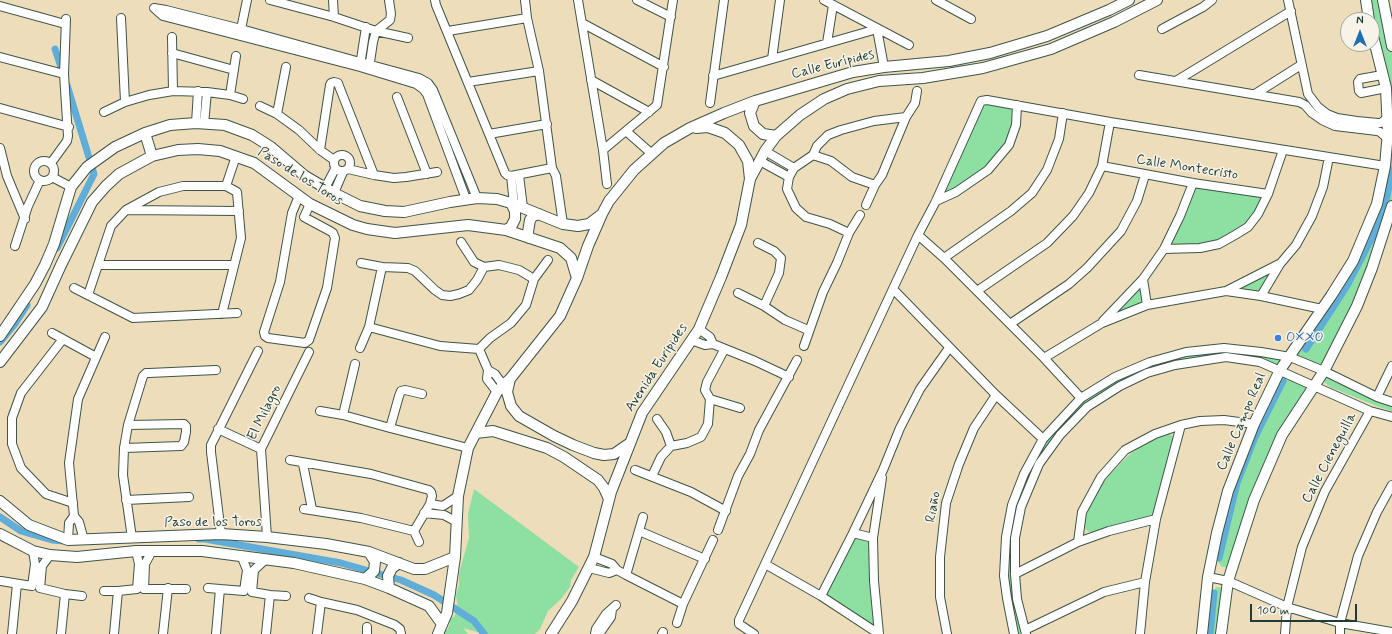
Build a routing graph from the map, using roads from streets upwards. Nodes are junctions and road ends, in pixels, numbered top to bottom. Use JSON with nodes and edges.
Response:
{"nodes":[{"id":1,"x":247,"y":0,"type":"edge"},
{"id":2,"x":270,"y":0,"type":"edge"},
{"id":3,"x":333,"y":0,"type":"edge"},
{"id":4,"x":389,"y":0,"type":"edge"},
{"id":5,"x":435,"y":0,"type":"edge"},
{"id":6,"x":525,"y":0,"type":"edge"},
{"id":7,"x":578,"y":0,"type":"edge"},
{"id":8,"x":637,"y":0,"type":"edge"},
{"id":9,"x":673,"y":0,"type":"edge"},
{"id":10,"x":724,"y":0,"type":"edge"},
{"id":11,"x":780,"y":0,"type":"edge"},
{"id":12,"x":824,"y":0,"type":"edge"},
{"id":13,"x":936,"y":0,"type":"edge"},
{"id":14,"x":1129,"y":0,"type":"edge"},
{"id":15,"x":1157,"y":0,"type":"edge"},
{"id":16,"x":1212,"y":0,"type":"edge"},
{"id":17,"x":1288,"y":0,"type":"edge"},
{"id":18,"x":1366,"y":0,"type":"edge"},
{"id":19,"x":279,"y":1,"type":"edge"},
{"id":20,"x":1384,"y":1,"type":"edge"},
{"id":21,"x":1201,"y":3,"type":"edge"},
{"id":22,"x":833,"y":5,"type":"junction"},
{"id":23,"x":0,"y":6,"type":"edge"},
{"id":24,"x":1291,"y":11,"type":"junction"},
{"id":25,"x":1368,"y":12,"type":"edge"},
{"id":26,"x":164,"y":13,"type":"dead end"},
{"id":27,"x":334,"y":17,"type":"junction"},
{"id":28,"x":670,"y":17,"type":"junction"},
{"id":29,"x":121,"y":18,"type":"dead end"},
{"id":30,"x":527,"y":18,"type":"junction"},
{"id":31,"x":972,"y":19,"type":"dead end"},
{"id":32,"x":582,"y":23,"type":"junction"},
{"id":33,"x":366,"y":28,"type":"junction"},
{"id":34,"x":877,"y":29,"type":"junction"},
{"id":35,"x":1162,"y":29,"type":"dead end"},
{"id":36,"x":376,"y":30,"type":"junction"},
{"id":37,"x":240,"y":32,"type":"junction"},
{"id":38,"x":448,"y":32,"type":"junction"},
{"id":39,"x":172,"y":37,"type":"dead end"},
{"id":40,"x":408,"y":38,"type":"dead end"},
{"id":41,"x":827,"y":43,"type":"junction"},
{"id":42,"x":909,"y":45,"type":"dead end"},
{"id":43,"x":1392,"y":46,"type":"edge"},
{"id":44,"x":1377,"y":52,"type":"edge"},
{"id":45,"x":172,"y":53,"type":"junction"},
{"id":46,"x":236,"y":56,"type":"dead end"},
{"id":47,"x":0,"y":57,"type":"edge"},
{"id":48,"x":772,"y":59,"type":"junction"},
{"id":49,"x":360,"y":64,"type":"junction"},
{"id":50,"x":921,"y":64,"type":"junction"},
{"id":51,"x":1301,"y":65,"type":"junction"},
{"id":52,"x":286,"y":67,"type":"dead end"},
{"id":53,"x":370,"y":67,"type":"junction"},
{"id":54,"x":664,"y":67,"type":"junction"},
{"id":55,"x":884,"y":67,"type":"junction"},
{"id":56,"x":234,"y":70,"type":"junction"},
{"id":57,"x":539,"y":71,"type":"junction"},
{"id":58,"x":64,"y":74,"type":"junction"},
{"id":59,"x":1382,"y":74,"type":"junction"},
{"id":60,"x":1138,"y":75,"type":"dead end"},
{"id":61,"x":713,"y":76,"type":"junction"},
{"id":62,"x":923,"y":78,"type":"junction"},
{"id":63,"x":591,"y":80,"type":"junction"},
{"id":64,"x":1176,"y":81,"type":"junction"},
{"id":65,"x":468,"y":82,"type":"junction"},
{"id":66,"x":1386,"y":88,"type":"junction"},
{"id":67,"x":173,"y":91,"type":"junction"},
{"id":68,"x":203,"y":91,"type":"junction"},
{"id":69,"x":917,"y":91,"type":"dead end"},
{"id":70,"x":1255,"y":94,"type":"junction"},
{"id":71,"x":1308,"y":94,"type":"junction"},
{"id":72,"x":230,"y":95,"type":"junction"},
{"id":73,"x":397,"y":97,"type":"dead end"},
{"id":74,"x":243,"y":99,"type":"dead end"},
{"id":75,"x":755,"y":101,"type":"junction"},
{"id":76,"x":125,"y":102,"type":"junction"},
{"id":77,"x":1299,"y":102,"type":"junction"},
{"id":78,"x":710,"y":103,"type":"dead end"},
{"id":79,"x":1017,"y":105,"type":"junction"},
{"id":80,"x":260,"y":106,"type":"dead end"},
{"id":81,"x":0,"y":108,"type":"edge"},
{"id":82,"x":104,"y":112,"type":"dead end"},
{"id":83,"x":649,"y":112,"type":"junction"},
{"id":84,"x":277,"y":114,"type":"junction"},
{"id":85,"x":1063,"y":114,"type":"junction"},
{"id":86,"x":906,"y":117,"type":"junction"},
{"id":87,"x":1387,"y":118,"type":"junction"},
{"id":88,"x":1110,"y":122,"type":"junction"},
{"id":89,"x":200,"y":123,"type":"junction"},
{"id":90,"x":1341,"y":123,"type":"junction"},
{"id":91,"x":547,"y":124,"type":"junction"},
{"id":92,"x":1356,"y":125,"type":"junction"},
{"id":93,"x":69,"y":127,"type":"junction"},
{"id":94,"x":690,"y":128,"type":"junction"},
{"id":95,"x":626,"y":131,"type":"junction"},
{"id":96,"x":144,"y":133,"type":"junction"},
{"id":97,"x":489,"y":134,"type":"junction"},
{"id":98,"x":776,"y":136,"type":"junction"},
{"id":99,"x":1387,"y":138,"type":"junction"},
{"id":100,"x":0,"y":148,"type":"edge"},
{"id":101,"x":320,"y":150,"type":"junction"},
{"id":102,"x":603,"y":150,"type":"junction"},
{"id":103,"x":1283,"y":150,"type":"junction"},
{"id":104,"x":765,"y":151,"type":"junction"},
{"id":105,"x":652,"y":154,"type":"junction"},
{"id":106,"x":813,"y":155,"type":"junction"},
{"id":107,"x":152,"y":156,"type":"junction"},
{"id":108,"x":236,"y":156,"type":"junction"},
{"id":109,"x":1329,"y":158,"type":"junction"},
{"id":110,"x":760,"y":161,"type":"junction"},
{"id":111,"x":51,"y":163,"type":"junction"},
{"id":112,"x":334,"y":164,"type":"junction"},
{"id":113,"x":1102,"y":166,"type":"junction"},
{"id":114,"x":1385,"y":166,"type":"junction"},
{"id":115,"x":552,"y":168,"type":"junction"},
{"id":116,"x":794,"y":168,"type":"junction"},
{"id":117,"x":346,"y":170,"type":"junction"},
{"id":118,"x":437,"y":172,"type":"dead end"},
{"id":119,"x":427,"y":174,"type":"junction"},
{"id":120,"x":374,"y":175,"type":"junction"},
{"id":121,"x":515,"y":175,"type":"junction"},
{"id":122,"x":1145,"y":175,"type":"junction"},
{"id":123,"x":52,"y":177,"type":"junction"},
{"id":124,"x":789,"y":177,"type":"junction"},
{"id":125,"x":750,"y":179,"type":"junction"},
{"id":126,"x":40,"y":180,"type":"junction"},
{"id":127,"x":1193,"y":182,"type":"junction"},
{"id":128,"x":606,"y":184,"type":"dead end"},
{"id":129,"x":875,"y":185,"type":"junction"},
{"id":130,"x":226,"y":186,"type":"junction"},
{"id":131,"x":71,"y":188,"type":"junction"},
{"id":132,"x":330,"y":190,"type":"junction"},
{"id":133,"x":1268,"y":194,"type":"junction"},
{"id":134,"x":299,"y":196,"type":"junction"},
{"id":135,"x":477,"y":198,"type":"junction"},
{"id":136,"x":466,"y":199,"type":"junction"},
{"id":137,"x":936,"y":201,"type":"junction"},
{"id":138,"x":310,"y":204,"type":"junction"},
{"id":139,"x":516,"y":205,"type":"junction"},
{"id":140,"x":866,"y":205,"type":"dead end"},
{"id":141,"x":1392,"y":206,"type":"edge"},
{"id":142,"x":126,"y":210,"type":"junction"},
{"id":143,"x":239,"y":211,"type":"junction"},
{"id":144,"x":292,"y":213,"type":"junction"},
{"id":145,"x":539,"y":214,"type":"junction"},
{"id":146,"x":602,"y":214,"type":"junction"},
{"id":147,"x":860,"y":215,"type":"dead end"},
{"id":148,"x":304,"y":217,"type":"junction"},
{"id":149,"x":25,"y":219,"type":"junction"},
{"id":150,"x":563,"y":224,"type":"junction"},
{"id":151,"x":506,"y":230,"type":"junction"},
{"id":152,"x":849,"y":234,"type":"junction"},
{"id":153,"x":918,"y":235,"type":"junction"},
{"id":154,"x":530,"y":238,"type":"junction"},
{"id":155,"x":461,"y":242,"type":"dead end"},
{"id":156,"x":758,"y":243,"type":"dead end"},
{"id":157,"x":15,"y":246,"type":"dead end"},
{"id":158,"x":1164,"y":249,"type":"junction"},
{"id":159,"x":944,"y":258,"type":"junction"},
{"id":160,"x":548,"y":260,"type":"dead end"},
{"id":161,"x":361,"y":263,"type":"dead end"},
{"id":162,"x":1280,"y":264,"type":"junction"},
{"id":163,"x":98,"y":265,"type":"junction"},
{"id":164,"x":234,"y":265,"type":"junction"},
{"id":165,"x":382,"y":267,"type":"junction"},
{"id":166,"x":484,"y":267,"type":"junction"},
{"id":167,"x":577,"y":278,"type":"junction"},
{"id":168,"x":534,"y":279,"type":"junction"},
{"id":169,"x":1143,"y":279,"type":"junction"},
{"id":170,"x":74,"y":288,"type":"dead end"},
{"id":171,"x":893,"y":289,"type":"junction"},
{"id":172,"x":977,"y":291,"type":"junction"},
{"id":173,"x":1226,"y":291,"type":"junction"},
{"id":174,"x":738,"y":293,"type":"dead end"},
{"id":175,"x":88,"y":295,"type":"junction"},
{"id":176,"x":1262,"y":296,"type":"junction"},
{"id":177,"x":1147,"y":305,"type":"junction"},
{"id":178,"x":764,"y":306,"type":"junction"},
{"id":179,"x":1322,"y":309,"type":"junction"},
{"id":180,"x":222,"y":314,"type":"junction"},
{"id":181,"x":237,"y":314,"type":"dead end"},
{"id":182,"x":1102,"y":323,"type":"junction"},
{"id":183,"x":1010,"y":324,"type":"junction"},
{"id":184,"x":369,"y":327,"type":"junction"},
{"id":185,"x":699,"y":329,"type":"junction"},
{"id":186,"x":808,"y":330,"type":"junction"},
{"id":187,"x":52,"y":333,"type":"dead end"},
{"id":188,"x":0,"y":336,"type":"edge"},
{"id":189,"x":105,"y":337,"type":"dead end"},
{"id":190,"x":63,"y":339,"type":"junction"},
{"id":191,"x":691,"y":340,"type":"junction"},
{"id":192,"x":713,"y":344,"type":"junction"},
{"id":193,"x":804,"y":346,"type":"dead end"},
{"id":194,"x":360,"y":348,"type":"dead end"},
{"id":195,"x":949,"y":348,"type":"junction"},
{"id":196,"x":479,"y":349,"type":"junction"},
{"id":197,"x":258,"y":350,"type":"dead end"},
{"id":198,"x":724,"y":350,"type":"junction"},
{"id":199,"x":309,"y":352,"type":"dead end"},
{"id":200,"x":96,"y":357,"type":"junction"},
{"id":201,"x":1290,"y":357,"type":"junction"},
{"id":202,"x":1044,"y":358,"type":"junction"},
{"id":203,"x":798,"y":360,"type":"dead end"},
{"id":204,"x":0,"y":362,"type":"edge"},
{"id":205,"x":355,"y":364,"type":"dead end"},
{"id":206,"x":1392,"y":366,"type":"edge"},
{"id":207,"x":216,"y":370,"type":"dead end"},
{"id":208,"x":1280,"y":370,"type":"junction"},
{"id":209,"x":1324,"y":371,"type":"junction"},
{"id":210,"x":789,"y":377,"type":"junction"},
{"id":211,"x":503,"y":385,"type":"junction"},
{"id":212,"x":1314,"y":385,"type":"junction"},
{"id":213,"x":422,"y":394,"type":"dead end"},
{"id":214,"x":996,"y":395,"type":"junction"},
{"id":215,"x":1377,"y":396,"type":"junction"},
{"id":216,"x":1081,"y":398,"type":"junction"},
{"id":217,"x":710,"y":399,"type":"junction"},
{"id":218,"x":1392,"y":402,"type":"edge"},
{"id":219,"x":740,"y":408,"type":"dead end"},
{"id":220,"x":320,"y":411,"type":"dead end"},
{"id":221,"x":1370,"y":411,"type":"junction"},
{"id":222,"x":342,"y":415,"type":"junction"},
{"id":223,"x":1392,"y":417,"type":"edge"},
{"id":224,"x":657,"y":419,"type":"dead end"},
{"id":225,"x":1254,"y":424,"type":"junction"},
{"id":226,"x":1181,"y":425,"type":"junction"},
{"id":227,"x":128,"y":426,"type":"junction"},
{"id":228,"x":390,"y":428,"type":"junction"},
{"id":229,"x":218,"y":429,"type":"junction"},
{"id":230,"x":476,"y":433,"type":"junction"},
{"id":231,"x":1043,"y":438,"type":"junction"},
{"id":232,"x":631,"y":443,"type":"junction"},
{"id":233,"x":671,"y":446,"type":"junction"},
{"id":234,"x":124,"y":448,"type":"junction"},
{"id":235,"x":468,"y":448,"type":"junction"},
{"id":236,"x":261,"y":449,"type":"junction"},
{"id":237,"x":290,"y":460,"type":"dead end"},
{"id":238,"x":303,"y":464,"type":"junction"},
{"id":239,"x":635,"y":470,"type":"dead end"},
{"id":240,"x":883,"y":470,"type":"junction"},
{"id":241,"x":652,"y":476,"type":"junction"},
{"id":242,"x":1392,"y":485,"type":"edge"},
{"id":243,"x":458,"y":496,"type":"junction"},
{"id":244,"x":189,"y":497,"type":"dead end"},
{"id":245,"x":609,"y":499,"type":"junction"},
{"id":246,"x":126,"y":500,"type":"junction"},
{"id":247,"x":0,"y":501,"type":"edge"},
{"id":248,"x":73,"y":503,"type":"junction"},
{"id":249,"x":430,"y":504,"type":"junction"},
{"id":250,"x":726,"y":511,"type":"junction"},
{"id":251,"x":424,"y":513,"type":"junction"},
{"id":252,"x":74,"y":516,"type":"junction"},
{"id":253,"x":642,"y":517,"type":"dead end"},
{"id":254,"x":1156,"y":519,"type":"junction"},
{"id":255,"x":457,"y":522,"type":"junction"},
{"id":256,"x":718,"y":530,"type":"dead end"},
{"id":257,"x":414,"y":531,"type":"junction"},
{"id":258,"x":639,"y":531,"type":"junction"},
{"id":259,"x":853,"y":533,"type":"junction"},
{"id":260,"x":0,"y":534,"type":"edge"},
{"id":261,"x":222,"y":534,"type":"junction"},
{"id":262,"x":267,"y":537,"type":"junction"},
{"id":263,"x":132,"y":538,"type":"junction"},
{"id":264,"x":873,"y":538,"type":"junction"},
{"id":265,"x":68,"y":540,"type":"junction"},
{"id":266,"x":84,"y":540,"type":"junction"},
{"id":267,"x":713,"y":540,"type":"dead end"},
{"id":268,"x":418,"y":542,"type":"dead end"},
{"id":269,"x":1078,"y":542,"type":"junction"},
{"id":270,"x":33,"y":551,"type":"junction"},
{"id":271,"x":136,"y":551,"type":"junction"},
{"id":272,"x":152,"y":551,"type":"junction"},
{"id":273,"x":369,"y":552,"type":"junction"},
{"id":274,"x":50,"y":555,"type":"junction"},
{"id":275,"x":241,"y":555,"type":"junction"},
{"id":276,"x":455,"y":557,"type":"junction"},
{"id":277,"x":594,"y":557,"type":"junction"},
{"id":278,"x":266,"y":559,"type":"junction"},
{"id":279,"x":705,"y":559,"type":"junction"},
{"id":280,"x":399,"y":563,"type":"junction"},
{"id":281,"x":765,"y":564,"type":"junction"},
{"id":282,"x":589,"y":568,"type":"junction"},
{"id":283,"x":617,"y":570,"type":"junction"},
{"id":284,"x":1015,"y":574,"type":"junction"},
{"id":285,"x":626,"y":575,"type":"junction"},
{"id":286,"x":1208,"y":577,"type":"junction"},
{"id":287,"x":365,"y":579,"type":"junction"},
{"id":288,"x":1,"y":581,"type":"edge"},
{"id":289,"x":1228,"y":581,"type":"junction"},
{"id":290,"x":1145,"y":582,"type":"junction"},
{"id":291,"x":17,"y":584,"type":"junction"},
{"id":292,"x":36,"y":587,"type":"junction"},
{"id":293,"x":168,"y":588,"type":"junction"},
{"id":294,"x":208,"y":588,"type":"dead end"},
{"id":295,"x":389,"y":588,"type":"junction"},
{"id":296,"x":141,"y":589,"type":"junction"},
{"id":297,"x":186,"y":589,"type":"dead end"},
{"id":298,"x":220,"y":589,"type":"junction"},
{"id":299,"x":104,"y":590,"type":"dead end"},
{"id":300,"x":118,"y":591,"type":"junction"},
{"id":301,"x":248,"y":592,"type":"junction"},
{"id":302,"x":65,"y":594,"type":"junction"},
{"id":303,"x":270,"y":595,"type":"junction"},
{"id":304,"x":82,"y":596,"type":"dead end"},
{"id":305,"x":286,"y":596,"type":"dead end"},
{"id":306,"x":822,"y":596,"type":"junction"},
{"id":307,"x":309,"y":598,"type":"dead end"},
{"id":308,"x":321,"y":602,"type":"junction"},
{"id":309,"x":683,"y":604,"type":"junction"},
{"id":310,"x":1288,"y":607,"type":"junction"},
{"id":311,"x":676,"y":622,"type":"dead end"},
{"id":312,"x":1340,"y":622,"type":"junction"},
{"id":313,"x":442,"y":624,"type":"junction"},
{"id":314,"x":1025,"y":632,"type":"edge"},
{"id":315,"x":1392,"y":632,"type":"edge"},
{"id":316,"x":12,"y":634,"type":"edge"},
{"id":317,"x":61,"y":634,"type":"edge"},
{"id":318,"x":114,"y":634,"type":"edge"},
{"id":319,"x":163,"y":634,"type":"edge"},
{"id":320,"x":216,"y":634,"type":"edge"},
{"id":321,"x":266,"y":634,"type":"edge"},
{"id":322,"x":317,"y":634,"type":"edge"},
{"id":323,"x":401,"y":634,"type":"edge"},
{"id":324,"x":438,"y":634,"type":"edge"},
{"id":325,"x":551,"y":634,"type":"edge"},
{"id":326,"x":595,"y":634,"type":"edge"},
{"id":327,"x":599,"y":634,"type":"edge"},
{"id":328,"x":754,"y":634,"type":"edge"},
{"id":329,"x":879,"y":634,"type":"edge"},
{"id":330,"x":947,"y":634,"type":"edge"},
{"id":331,"x":1014,"y":634,"type":"edge"},
{"id":332,"x":1140,"y":634,"type":"edge"},
{"id":333,"x":1202,"y":634,"type":"edge"},
{"id":334,"x":1221,"y":634,"type":"edge"},
{"id":335,"x":1285,"y":634,"type":"edge"},
{"id":336,"x":1340,"y":634,"type":"edge"}],
"edges":[{"from":1,"to":37,"type":"street"},
{"from":2,"to":19,"type":"street"},
{"from":3,"to":27,"type":"street"},
{"from":4,"to":36,"type":"street"},
{"from":5,"to":38,"type":"street"},
{"from":6,"to":30,"type":"street"},
{"from":7,"to":32,"type":"street"},
{"from":8,"to":28,"type":"street"},
{"from":9,"to":28,"type":"street"},
{"from":10,"to":61,"type":"street"},
{"from":11,"to":48,"type":"street"},
{"from":12,"to":22,"type":"street"},
{"from":13,"to":31,"type":"street"},
{"from":14,"to":50,"type":"street","name":"Calle Eurípides"},
{"from":15,"to":62,"type":"street","name":"Calle Eurípides"},
{"from":16,"to":21,"type":"street"},
{"from":17,"to":24,"type":"street"},
{"from":18,"to":25,"type":"street"},
{"from":19,"to":27,"type":"street"},
{"from":20,"to":43,"type":"street"},
{"from":21,"to":35,"type":"street"},
{"from":22,"to":34,"type":"street"},
{"from":22,"to":41,"type":"street"},
{"from":23,"to":58,"type":"street"},
{"from":24,"to":51,"type":"street"},
{"from":24,"to":64,"type":"street"},
{"from":26,"to":37,"type":"street"},
{"from":27,"to":33,"type":"street"},
{"from":28,"to":54,"type":"street"},
{"from":29,"to":76,"type":"street"},
{"from":30,"to":38,"type":"street"},
{"from":30,"to":57,"type":"street"},
{"from":32,"to":54,"type":"street"},
{"from":32,"to":63,"type":"street"},
{"from":33,"to":36,"type":"street"},
{"from":33,"to":49,"type":"street"},
{"from":34,"to":41,"type":"street"},
{"from":34,"to":42,"type":"street"},
{"from":34,"to":55,"type":"street"},
{"from":36,"to":40,"type":"street"},
{"from":36,"to":53,"type":"street"},
{"from":37,"to":49,"type":"street"},
{"from":38,"to":65,"type":"street"},
{"from":39,"to":45,"type":"street"},
{"from":41,"to":48,"type":"street"},
{"from":44,"to":59,"type":"street","name":"Calle Campo Real"},
{"from":45,"to":56,"type":"street"},
{"from":45,"to":67,"type":"street"},
{"from":46,"to":56,"type":"street"},
{"from":47,"to":58,"type":"street"},
{"from":48,"to":61,"type":"street"},
{"from":49,"to":53,"type":"street"},
{"from":50,"to":55,"type":"street","name":"Calle Eurípides"},
{"from":50,"to":62,"type":"street"},
{"from":51,"to":70,"type":"street"},
{"from":51,"to":71,"type":"street"},
{"from":52,"to":84,"type":"street"},
{"from":53,"to":135,"type":"street"},
{"from":53,"to":136,"type":"street"},
{"from":54,"to":83,"type":"street"},
{"from":55,"to":75,"type":"street","name":"Calle Eurípides"},
{"from":56,"to":72,"type":"street"},
{"from":57,"to":65,"type":"street"},
{"from":57,"to":91,"type":"street"},
{"from":58,"to":93,"type":"street"},
{"from":59,"to":66,"type":"street","name":"Calle Campo Real"},
{"from":59,"to":66,"type":"street"},
{"from":60,"to":64,"type":"street"},
{"from":61,"to":78,"type":"street"},
{"from":62,"to":98,"type":"street","name":"Calle Eurípides"},
{"from":63,"to":83,"type":"street"},
{"from":63,"to":102,"type":"street"},
{"from":64,"to":70,"type":"street"},
{"from":65,"to":97,"type":"street"},
{"from":66,"to":87,"type":"street","name":"Calle Campo Real"},
{"from":67,"to":68,"type":"street"},
{"from":67,"to":76,"type":"street"},
{"from":68,"to":72,"type":"street"},
{"from":68,"to":89,"type":"street"},
{"from":69,"to":86,"type":"street"},
{"from":70,"to":77,"type":"street"},
{"from":71,"to":77,"type":"street"},
{"from":71,"to":90,"type":"street"},
{"from":72,"to":74,"type":"street"},
{"from":73,"to":119,"type":"street"},
{"from":75,"to":94,"type":"street","name":"Calle Eurípides"},
{"from":75,"to":98,"type":"street"},
{"from":76,"to":82,"type":"street"},
{"from":77,"to":90,"type":"street"},
{"from":79,"to":85,"type":"street"},
{"from":79,"to":137,"type":"street"},
{"from":79,"to":137,"type":"street"},
{"from":80,"to":84,"type":"street"},
{"from":81,"to":93,"type":"street"},
{"from":83,"to":95,"type":"street"},
{"from":84,"to":101,"type":"street"},
{"from":85,"to":88,"type":"street"},
{"from":85,"to":159,"type":"street"},
{"from":86,"to":106,"type":"street"},
{"from":86,"to":129,"type":"street"},
{"from":87,"to":92,"type":"street"},
{"from":87,"to":99,"type":"street","name":"Calle Campo Real"},
{"from":88,"to":103,"type":"street"},
{"from":88,"to":113,"type":"street"},
{"from":89,"to":96,"type":"street"},
{"from":89,"to":132,"type":"street"},
{"from":90,"to":92,"type":"street"},
{"from":91,"to":97,"type":"street"},
{"from":91,"to":115,"type":"street"},
{"from":92,"to":99,"type":"street"},
{"from":93,"to":111,"type":"street"},
{"from":94,"to":105,"type":"street","name":"Calle Eurípides"},
{"from":94,"to":125,"type":"street"},
{"from":95,"to":102,"type":"street"},
{"from":95,"to":105,"type":"street"},
{"from":96,"to":107,"type":"street"},
{"from":96,"to":131,"type":"street"},
{"from":97,"to":121,"type":"street"},
{"from":98,"to":104,"type":"street","name":"Calle Eurípides"},
{"from":99,"to":114,"type":"street","name":"Calle Campo Real"},
{"from":100,"to":149,"type":"street"},
{"from":101,"to":112,"type":"street"},
{"from":101,"to":120,"type":"street"},
{"from":102,"to":128,"type":"street"},
{"from":103,"to":109,"type":"street"},
{"from":103,"to":133,"type":"street"},
{"from":104,"to":110,"type":"street","name":"Calle Eurípides"},
{"from":104,"to":116,"type":"street"},
{"from":105,"to":146,"type":"street","name":"Calle Eurípides"},
{"from":106,"to":116,"type":"street"},
{"from":106,"to":129,"type":"street"},
{"from":107,"to":108,"type":"street","name":"Paso de los Toros"},
{"from":107,"to":204,"type":"street","name":"Paso de los Toros"},
{"from":108,"to":130,"type":"street"},
{"from":108,"to":134,"type":"street","name":"Paso de los Toros"},
{"from":109,"to":114,"type":"street"},
{"from":109,"to":162,"type":"street"},
{"from":110,"to":124,"type":"street"},
{"from":110,"to":125,"type":"street","name":"Calle Eurípides"},
{"from":111,"to":123,"type":"street"},
{"from":111,"to":126,"type":"street"},
{"from":112,"to":117,"type":"street"},
{"from":112,"to":117,"type":"street"},
{"from":112,"to":132,"type":"street"},
{"from":113,"to":122,"type":"street","name":"Calle Montecristo"},
{"from":113,"to":172,"type":"street"},
{"from":114,"to":179,"type":"street","name":"Calle Campo Real"},
{"from":115,"to":121,"type":"street"},
{"from":115,"to":150,"type":"street"},
{"from":116,"to":124,"type":"street"},
{"from":117,"to":120,"type":"street"},
{"from":117,"to":132,"type":"street"},
{"from":118,"to":119,"type":"street"},
{"from":119,"to":120,"type":"street"},
{"from":121,"to":139,"type":"street"},
{"from":122,"to":127,"type":"street","name":"Calle Montecristo"},
{"from":122,"to":183,"type":"street"},
{"from":123,"to":126,"type":"street"},
{"from":123,"to":131,"type":"street"},
{"from":124,"to":152,"type":"street"},
{"from":125,"to":185,"type":"street","name":"Avenida Euripides"},
{"from":126,"to":149,"type":"street"},
{"from":127,"to":133,"type":"street","name":"Calle Montecristo"},
{"from":127,"to":158,"type":"street"},
{"from":129,"to":140,"type":"street"},
{"from":130,"to":142,"type":"street"},
{"from":130,"to":143,"type":"street"},
{"from":131,"to":188,"type":"street"},
{"from":132,"to":136,"type":"street"},
{"from":133,"to":158,"type":"street"},
{"from":134,"to":138,"type":"street","name":"Paso de los Toros"},
{"from":134,"to":144,"type":"street"},
{"from":135,"to":136,"type":"street"},
{"from":135,"to":139,"type":"street"},
{"from":137,"to":153,"type":"street"},
{"from":138,"to":148,"type":"street"},
{"from":138,"to":151,"type":"street","name":"Paso de los Toros"},
{"from":139,"to":145,"type":"street"},
{"from":139,"to":151,"type":"street"},
{"from":141,"to":209,"type":"street"},
{"from":142,"to":143,"type":"street"},
{"from":142,"to":163,"type":"street"},
{"from":143,"to":164,"type":"street"},
{"from":144,"to":148,"type":"street"},
{"from":144,"to":148,"type":"street"},
{"from":145,"to":150,"type":"street"},
{"from":145,"to":154,"type":"street"},
{"from":146,"to":150,"type":"street"},
{"from":146,"to":167,"type":"street","name":"Calle Eurípides"},
{"from":147,"to":152,"type":"street"},
{"from":149,"to":157,"type":"street"},
{"from":151,"to":154,"type":"street","name":"Paso de los Toros"},
{"from":152,"to":186,"type":"street"},
{"from":153,"to":159,"type":"street"},
{"from":153,"to":171,"type":"street"},
{"from":154,"to":167,"type":"street","name":"Paso de los Toros"},
{"from":155,"to":166,"type":"street"},
{"from":156,"to":178,"type":"street"},
{"from":158,"to":169,"type":"street"},
{"from":159,"to":172,"type":"street"},
{"from":160,"to":168,"type":"street"},
{"from":161,"to":165,"type":"street"},
{"from":162,"to":173,"type":"street"},
{"from":162,"to":176,"type":"street"},
{"from":163,"to":164,"type":"street"},
{"from":163,"to":175,"type":"street"},
{"from":164,"to":180,"type":"street"},
{"from":165,"to":166,"type":"street"},
{"from":165,"to":184,"type":"street"},
{"from":166,"to":168,"type":"street"},
{"from":167,"to":211,"type":"street","name":"Calle Eurípides"},
{"from":168,"to":196,"type":"street"},
{"from":169,"to":177,"type":"street"},
{"from":169,"to":182,"type":"street"},
{"from":170,"to":175,"type":"street"},
{"from":171,"to":195,"type":"street"},
{"from":171,"to":281,"type":"street"},
{"from":172,"to":183,"type":"street"},
{"from":173,"to":176,"type":"street"},
{"from":173,"to":177,"type":"street"},
{"from":174,"to":178,"type":"street"},
{"from":175,"to":180,"type":"street"},
{"from":176,"to":179,"type":"street"},
{"from":177,"to":182,"type":"street"},
{"from":178,"to":186,"type":"street"},
{"from":179,"to":201,"type":"street","name":"Calle Campo Real"},
{"from":180,"to":181,"type":"street"},
{"from":182,"to":202,"type":"street"},
{"from":183,"to":202,"type":"street"},
{"from":184,"to":194,"type":"street"},
{"from":184,"to":196,"type":"street"},
{"from":185,"to":191,"type":"street","name":"Avenida Euripides"},
{"from":185,"to":192,"type":"street"},
{"from":186,"to":193,"type":"street"},
{"from":187,"to":190,"type":"street"},
{"from":189,"to":200,"type":"street"},
{"from":190,"to":200,"type":"street"},
{"from":190,"to":248,"type":"street"},
{"from":191,"to":192,"type":"street"},
{"from":191,"to":232,"type":"street","name":"Avenida Euripides"},
{"from":192,"to":198,"type":"street"},
{"from":195,"to":214,"type":"street"},
{"from":195,"to":240,"type":"street"},
{"from":196,"to":211,"type":"street"},
{"from":197,"to":229,"type":"street"},
{"from":198,"to":210,"type":"street"},
{"from":198,"to":217,"type":"street"},
{"from":199,"to":236,"type":"street","name":"El Milagro"},
{"from":200,"to":248,"type":"street"},
{"from":201,"to":208,"type":"street","name":"Calle Campo Real"},
{"from":201,"to":209,"type":"street"},
{"from":201,"to":216,"type":"street"},
{"from":202,"to":216,"type":"street"},
{"from":203,"to":210,"type":"street"},
{"from":205,"to":222,"type":"street"},
{"from":206,"to":215,"type":"street"},
{"from":207,"to":227,"type":"street"},
{"from":208,"to":212,"type":"street"},
{"from":208,"to":225,"type":"street","name":"Calle Campo Real"},
{"from":208,"to":284,"type":"street"},
{"from":209,"to":212,"type":"street"},
{"from":209,"to":215,"type":"street"},
{"from":210,"to":250,"type":"street"},
{"from":211,"to":230,"type":"street","name":"Calle Eurípides"},
{"from":211,"to":232,"type":"street"},
{"from":212,"to":221,"type":"street"},
{"from":212,"to":289,"type":"street"},
{"from":213,"to":228,"type":"street"},
{"from":214,"to":231,"type":"street"},
{"from":214,"to":330,"type":"street","name":"Riaño"},
{"from":215,"to":218,"type":"street"},
{"from":216,"to":231,"type":"street"},
{"from":217,"to":219,"type":"street"},
{"from":217,"to":233,"type":"street"},
{"from":220,"to":222,"type":"street"},
{"from":221,"to":223,"type":"street"},
{"from":221,"to":310,"type":"street","name":"Calle Cieneguilla"},
{"from":222,"to":228,"type":"street"},
{"from":224,"to":233,"type":"street"},
{"from":225,"to":226,"type":"street"},
{"from":225,"to":286,"type":"street","name":"Calle Campo Real"},
{"from":226,"to":254,"type":"street"},
{"from":226,"to":269,"type":"street"},
{"from":227,"to":234,"type":"street"},
{"from":227,"to":234,"type":"street"},
{"from":228,"to":235,"type":"street"},
{"from":229,"to":236,"type":"street"},
{"from":229,"to":261,"type":"street"},
{"from":230,"to":235,"type":"street","name":"Calle Eurípides"},
{"from":230,"to":245,"type":"street"},
{"from":231,"to":331,"type":"street"},
{"from":232,"to":245,"type":"street","name":"Avenida Euripides"},
{"from":233,"to":241,"type":"street"},
{"from":234,"to":246,"type":"street"},
{"from":235,"to":243,"type":"street","name":"Calle Eurípides"},
{"from":236,"to":262,"type":"street","name":"El Milagro"},
{"from":237,"to":238,"type":"street"},
{"from":238,"to":249,"type":"street"},
{"from":238,"to":257,"type":"street"},
{"from":239,"to":241,"type":"street"},
{"from":240,"to":259,"type":"street"},
{"from":240,"to":264,"type":"street"},
{"from":241,"to":250,"type":"street"},
{"from":242,"to":312,"type":"street"},
{"from":243,"to":249,"type":"street"},
{"from":243,"to":255,"type":"street","name":"Calle Eurípides"},
{"from":244,"to":246,"type":"street"},
{"from":245,"to":277,"type":"street","name":"Avenida Euripides"},
{"from":246,"to":263,"type":"street"},
{"from":247,"to":265,"type":"street","name":"Paso de los Toros"},
{"from":248,"to":252,"type":"street"},
{"from":249,"to":251,"type":"street"},
{"from":250,"to":256,"type":"street"},
{"from":251,"to":255,"type":"street"},
{"from":251,"to":257,"type":"street"},
{"from":252,"to":265,"type":"street"},
{"from":252,"to":266,"type":"street"},
{"from":253,"to":258,"type":"street"},
{"from":254,"to":269,"type":"street"},
{"from":254,"to":290,"type":"street"},
{"from":255,"to":276,"type":"street","name":"Calle Eurípides"},
{"from":257,"to":268,"type":"street"},
{"from":258,"to":279,"type":"street"},
{"from":258,"to":285,"type":"street"},
{"from":259,"to":264,"type":"street"},
{"from":259,"to":306,"type":"street"},
{"from":260,"to":270,"type":"street"},
{"from":261,"to":262,"type":"street","name":"Paso de los Toros"},
{"from":261,"to":263,"type":"street","name":"Paso de los Toros"},
{"from":262,"to":273,"type":"street","name":"Paso de los Toros"},
{"from":263,"to":266,"type":"street","name":"Paso de los Toros"},
{"from":264,"to":329,"type":"street"},
{"from":265,"to":266,"type":"street","name":"Paso de los Toros"},
{"from":267,"to":279,"type":"street"},
{"from":269,"to":284,"type":"street"},
{"from":270,"to":274,"type":"street"},
{"from":270,"to":292,"type":"street"},
{"from":271,"to":272,"type":"street"},
{"from":271,"to":274,"type":"street"},
{"from":271,"to":296,"type":"street"},
{"from":272,"to":275,"type":"street"},
{"from":272,"to":296,"type":"street"},
{"from":273,"to":280,"type":"street","name":"Paso de los Toros"},
{"from":273,"to":287,"type":"street"},
{"from":274,"to":292,"type":"street"},
{"from":275,"to":278,"type":"street"},
{"from":275,"to":301,"type":"street"},
{"from":276,"to":280,"type":"street","name":"Paso de los Toros"},
{"from":276,"to":313,"type":"street","name":"Calle Eurípides"},
{"from":277,"to":282,"type":"street","name":"Avenida Euripides"},
{"from":277,"to":283,"type":"street"},
{"from":278,"to":287,"type":"street"},
{"from":278,"to":301,"type":"street"},
{"from":279,"to":309,"type":"street"},
{"from":280,"to":295,"type":"street"},
{"from":281,"to":306,"type":"street"},
{"from":281,"to":328,"type":"street"},
{"from":282,"to":283,"type":"street"},
{"from":282,"to":325,"type":"street","name":"Avenida Euripides"},
{"from":283,"to":285,"type":"street"},
{"from":284,"to":314,"type":"street"},
{"from":285,"to":309,"type":"street"},
{"from":286,"to":289,"type":"street"},
{"from":286,"to":333,"type":"street","name":"Calle Campo Real"},
{"from":287,"to":295,"type":"street"},
{"from":288,"to":291,"type":"street"},
{"from":289,"to":310,"type":"street"},
{"from":289,"to":334,"type":"street"},
{"from":290,"to":314,"type":"street"},
{"from":290,"to":332,"type":"street"},
{"from":291,"to":292,"type":"street"},
{"from":291,"to":316,"type":"street"},
{"from":292,"to":302,"type":"street"},
{"from":293,"to":296,"type":"street"},
{"from":293,"to":297,"type":"street"},
{"from":293,"to":319,"type":"street"},
{"from":294,"to":298,"type":"street"},
{"from":295,"to":313,"type":"street"},
{"from":296,"to":300,"type":"street"},
{"from":298,"to":301,"type":"street"},
{"from":298,"to":320,"type":"street"},
{"from":299,"to":300,"type":"street"},
{"from":300,"to":318,"type":"street"},
{"from":301,"to":303,"type":"street"},
{"from":302,"to":304,"type":"street"},
{"from":302,"to":317,"type":"street"},
{"from":303,"to":305,"type":"street"},
{"from":303,"to":321,"type":"street"},
{"from":306,"to":329,"type":"street"},
{"from":307,"to":308,"type":"street"},
{"from":308,"to":322,"type":"street"},
{"from":308,"to":323,"type":"street"},
{"from":309,"to":311,"type":"street"},
{"from":310,"to":312,"type":"street"},
{"from":310,"to":335,"type":"street","name":"Calle Cieneguilla"},
{"from":312,"to":315,"type":"street"},
{"from":312,"to":336,"type":"street"},
{"from":313,"to":324,"type":"street","name":"Calle Eurípides"},
{"from":326,"to":327,"type":"street"}]}
